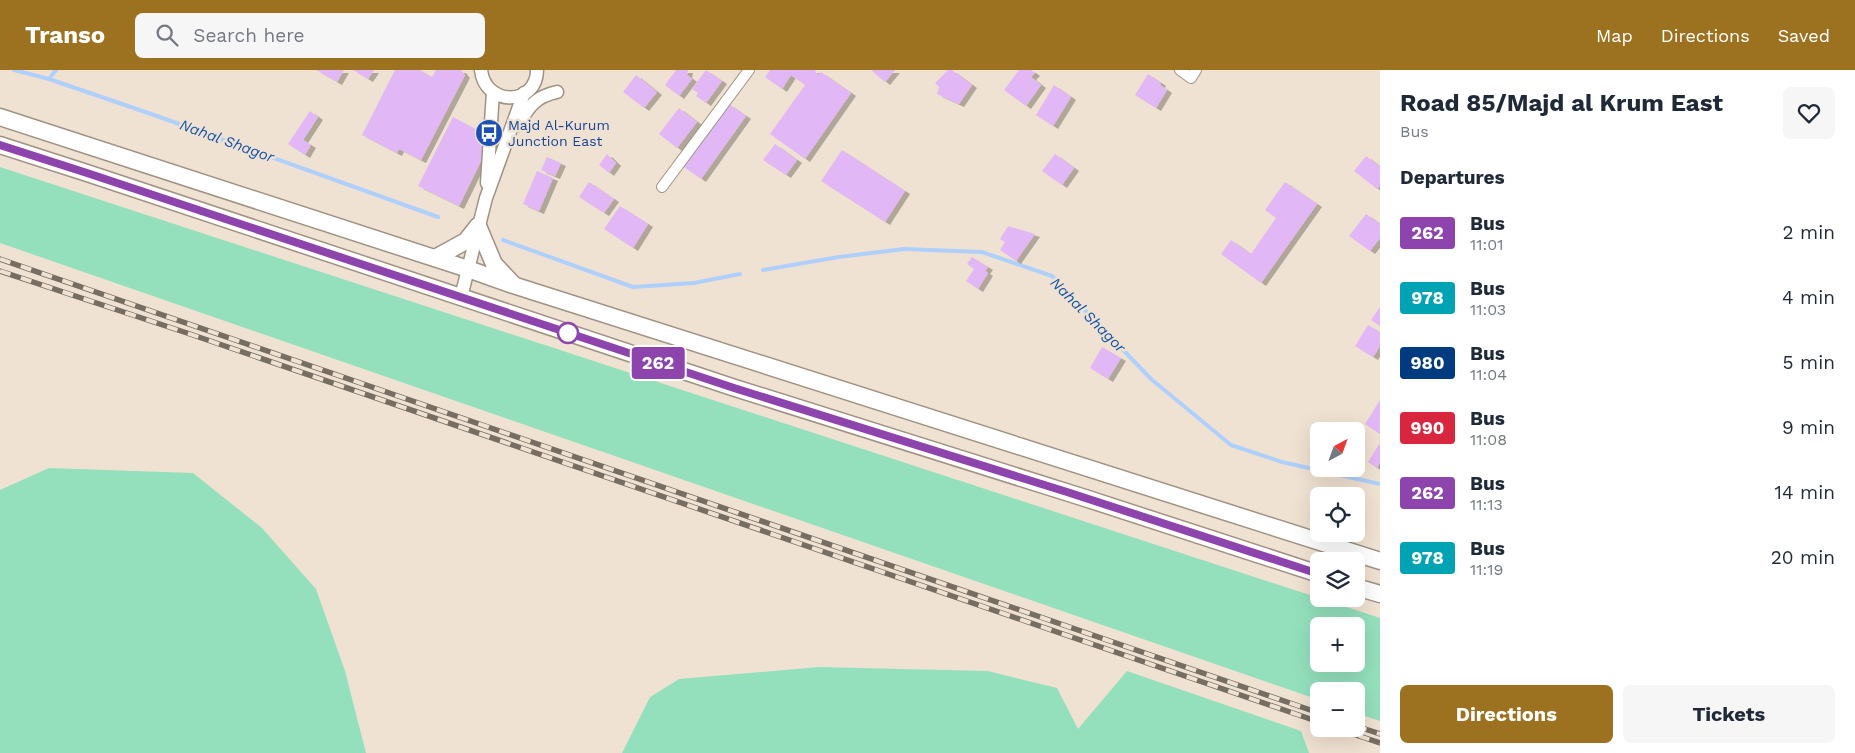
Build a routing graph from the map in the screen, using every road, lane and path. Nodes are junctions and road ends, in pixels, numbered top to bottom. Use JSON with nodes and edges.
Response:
{"nodes":[{"id":1,"x":481,"y":70,"type":"edge"},
{"id":2,"x":537,"y":70,"type":"edge"},
{"id":3,"x":749,"y":70,"type":"edge"},
{"id":4,"x":1180,"y":70,"type":"edge"},
{"id":5,"x":1196,"y":70,"type":"edge"},
{"id":6,"x":493,"y":92,"type":"junction"},
{"id":7,"x":557,"y":92,"type":"dead end"},
{"id":8,"x":524,"y":93,"type":"junction"},
{"id":9,"x":0,"y":117,"type":"edge"},
{"id":10,"x":0,"y":145,"type":"edge"},
{"id":11,"x":502,"y":154,"type":"junction"},
{"id":12,"x":662,"y":187,"type":"dead end"},
{"id":13,"x":486,"y":198,"type":"junction"},
{"id":14,"x":478,"y":226,"type":"junction"},
{"id":15,"x":435,"y":258,"type":"junction"},
{"id":16,"x":468,"y":268,"type":"junction"},
{"id":17,"x":513,"y":285,"type":"junction"},
{"id":18,"x":461,"y":297,"type":"junction"},
{"id":19,"x":1380,"y":561,"type":"edge"},
{"id":20,"x":1310,"y":571,"type":"edge"},
{"id":21,"x":1365,"y":589,"type":"edge"},
{"id":22,"x":1380,"y":594,"type":"edge"}],
"edges":[{"from":1,"to":6,"type":"street"},
{"from":2,"to":8,"type":"street"},
{"from":3,"to":12,"type":"street"},
{"from":4,"to":5,"type":"street"},
{"from":6,"to":8,"type":"street"},
{"from":6,"to":13,"type":"street"},
{"from":7,"to":11,"type":"street"},
{"from":8,"to":11,"type":"street"},
{"from":9,"to":15,"type":"highway"},
{"from":10,"to":18,"type":"highway"},
{"from":11,"to":13,"type":"street"},
{"from":13,"to":14,"type":"street"},
{"from":14,"to":15,"type":"highway"},
{"from":14,"to":16,"type":"street"},
{"from":14,"to":17,"type":"highway"},
{"from":15,"to":16,"type":"highway"},
{"from":16,"to":17,"type":"highway"},
{"from":16,"to":18,"type":"street"},
{"from":17,"to":19,"type":"highway"},
{"from":18,"to":20,"type":"highway"},
{"from":21,"to":22,"type":"highway"}]}
